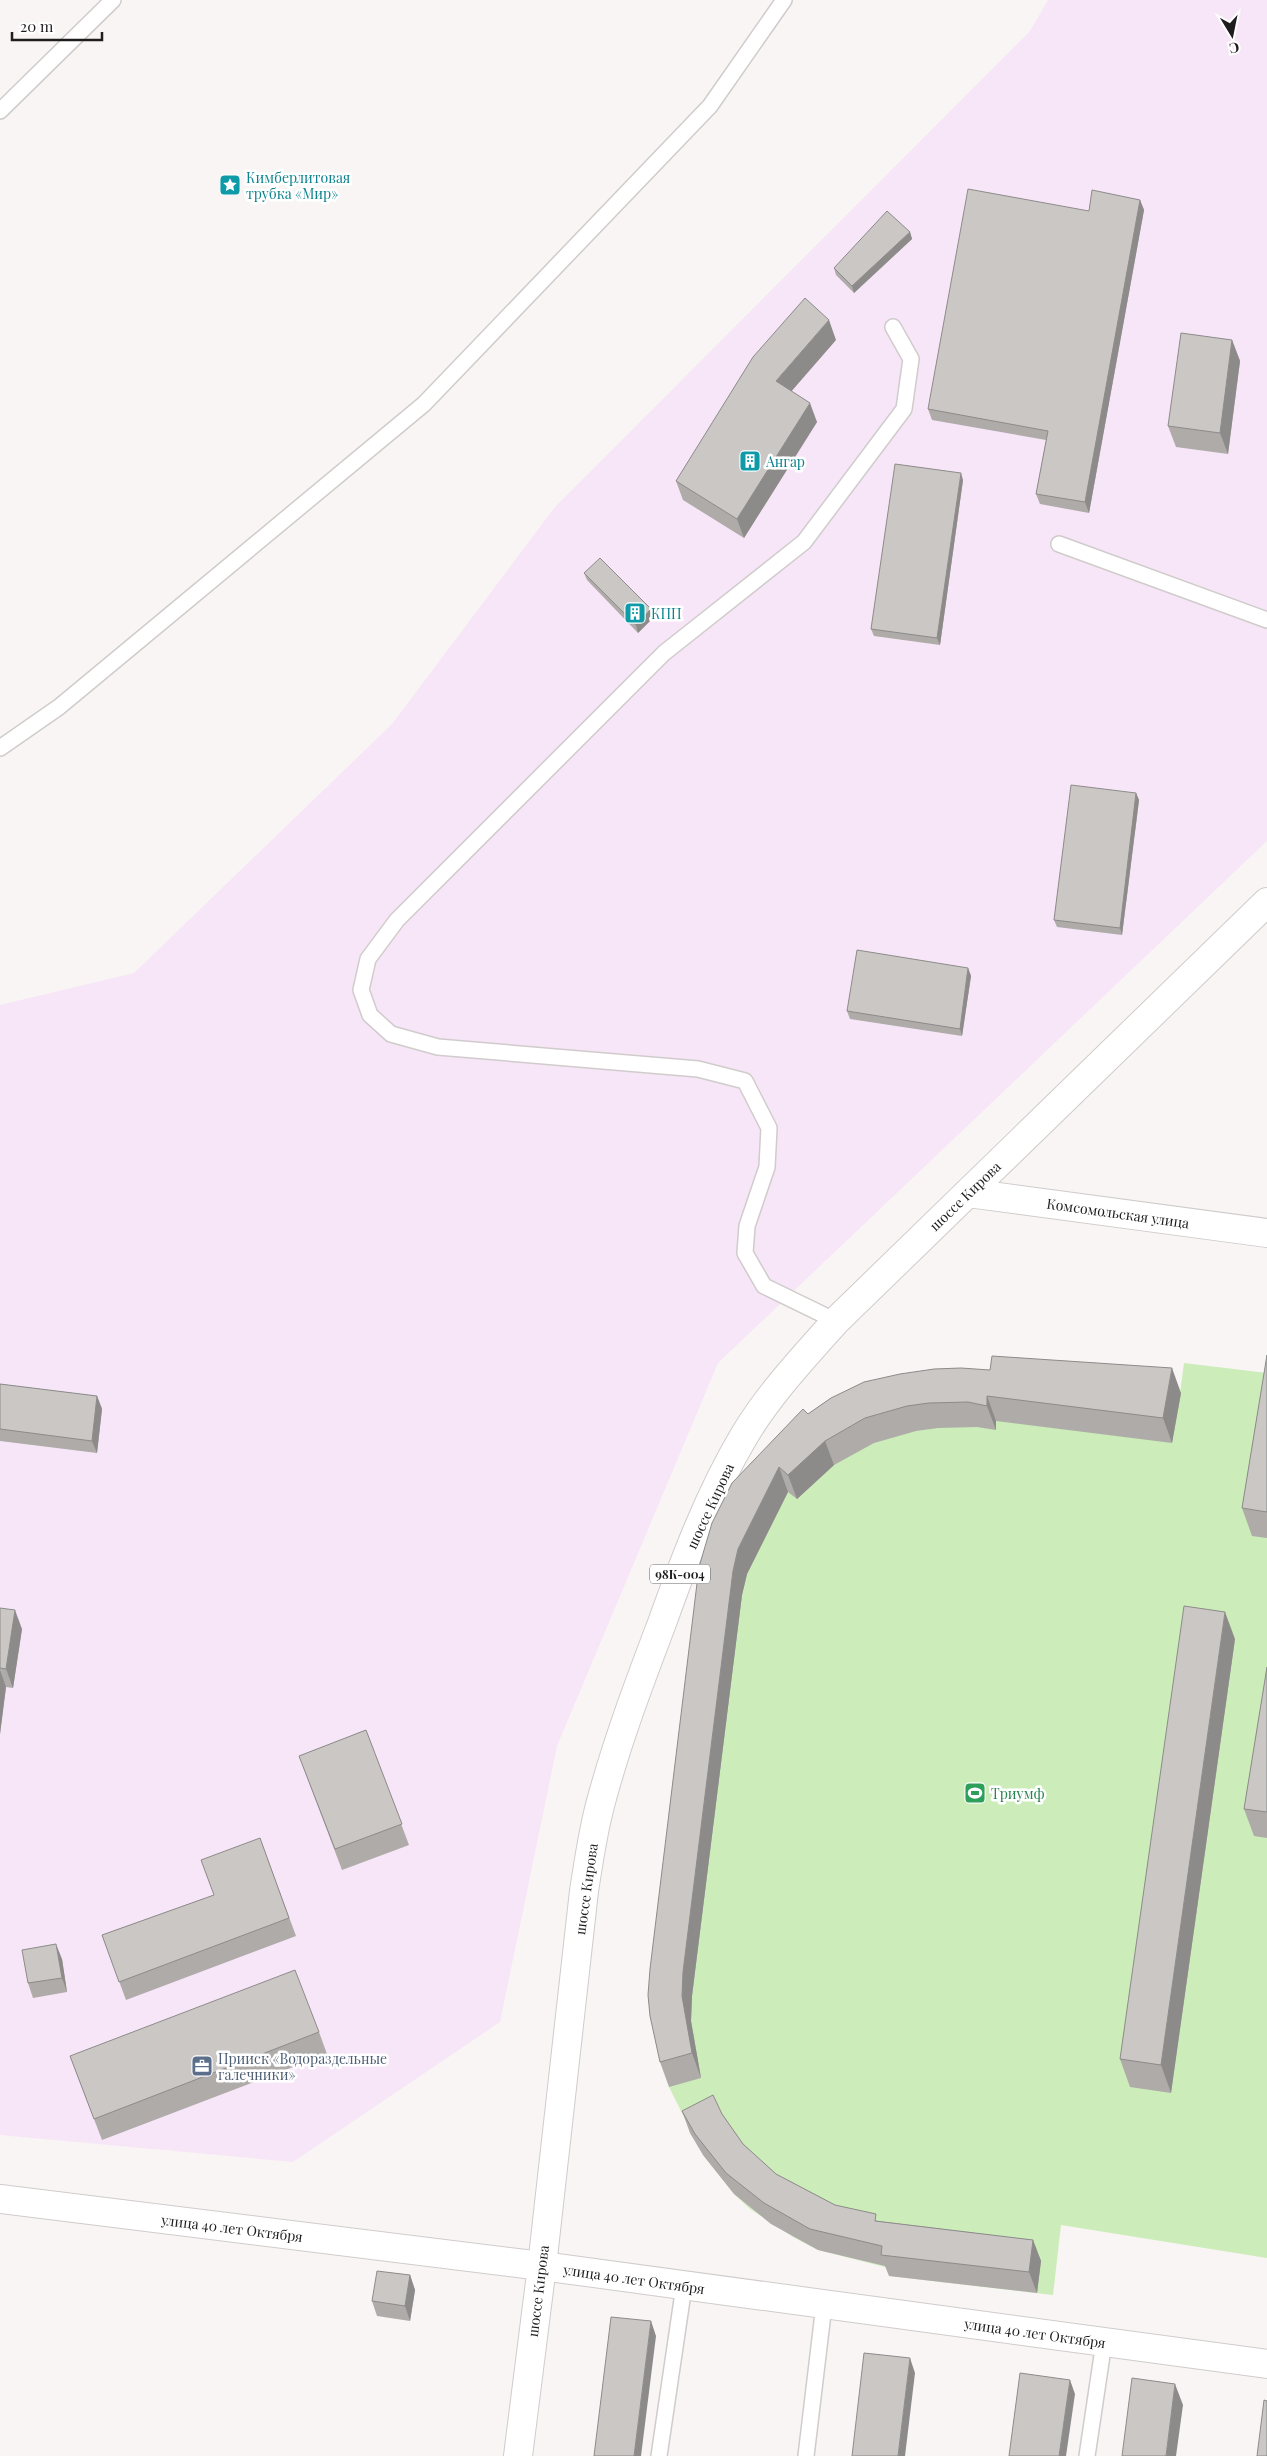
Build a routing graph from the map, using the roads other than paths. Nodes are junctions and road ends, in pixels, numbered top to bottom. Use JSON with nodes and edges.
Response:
{"nodes":[{"id":1,"x":113,"y":0,"type":"edge"},
{"id":2,"x":784,"y":0,"type":"edge"},
{"id":3,"x":0,"y":111,"type":"edge"},
{"id":4,"x":893,"y":326,"type":"dead end"},
{"id":5,"x":1059,"y":544,"type":"dead end"},
{"id":6,"x":1267,"y":620,"type":"edge"},
{"id":7,"x":0,"y":748,"type":"edge"},
{"id":8,"x":1267,"y":902,"type":"edge"},
{"id":9,"x":968,"y":1193,"type":"junction"},
{"id":10,"x":1267,"y":1234,"type":"edge"},
{"id":11,"x":836,"y":1321,"type":"junction"},
{"id":12,"x":0,"y":2199,"type":"edge"},
{"id":13,"x":542,"y":2266,"type":"junction"},
{"id":14,"x":684,"y":2286,"type":"junction"},
{"id":15,"x":824,"y":2304,"type":"junction"},
{"id":16,"x":1104,"y":2342,"type":"junction"},
{"id":17,"x":1267,"y":2364,"type":"edge"},
{"id":18,"x":518,"y":2456,"type":"edge"},
{"id":19,"x":660,"y":2456,"type":"edge"},
{"id":20,"x":806,"y":2456,"type":"edge"},
{"id":21,"x":1087,"y":2456,"type":"edge"}],
"edges":[{"from":1,"to":3,"type":"lane"},
{"from":2,"to":7,"type":"lane"},
{"from":4,"to":11,"type":"lane"},
{"from":5,"to":6,"type":"lane"},
{"from":8,"to":9,"type":"main road","name":"шоссе Кирова","number":"98К-004"},
{"from":9,"to":10,"type":"main road","name":"Комсомольская улица"},
{"from":9,"to":11,"type":"main road","name":"шоссе Кирова","number":"98К-004"},
{"from":11,"to":13,"type":"main road","name":"шоссе Кирова","number":"98К-004"},
{"from":12,"to":13,"type":"main road","name":"улица 40 лет Октября"},
{"from":13,"to":14,"type":"main road","name":"улица 40 лет Октября"},
{"from":13,"to":18,"type":"main road","name":"шоссе Кирова","number":"98К-004"},
{"from":14,"to":15,"type":"main road","name":"улица 40 лет Октября"},
{"from":14,"to":19,"type":"lane"},
{"from":15,"to":16,"type":"main road","name":"улица 40 лет Октября"},
{"from":15,"to":20,"type":"lane"},
{"from":16,"to":17,"type":"main road","name":"улица 40 лет Октября"},
{"from":16,"to":21,"type":"lane"}]}
